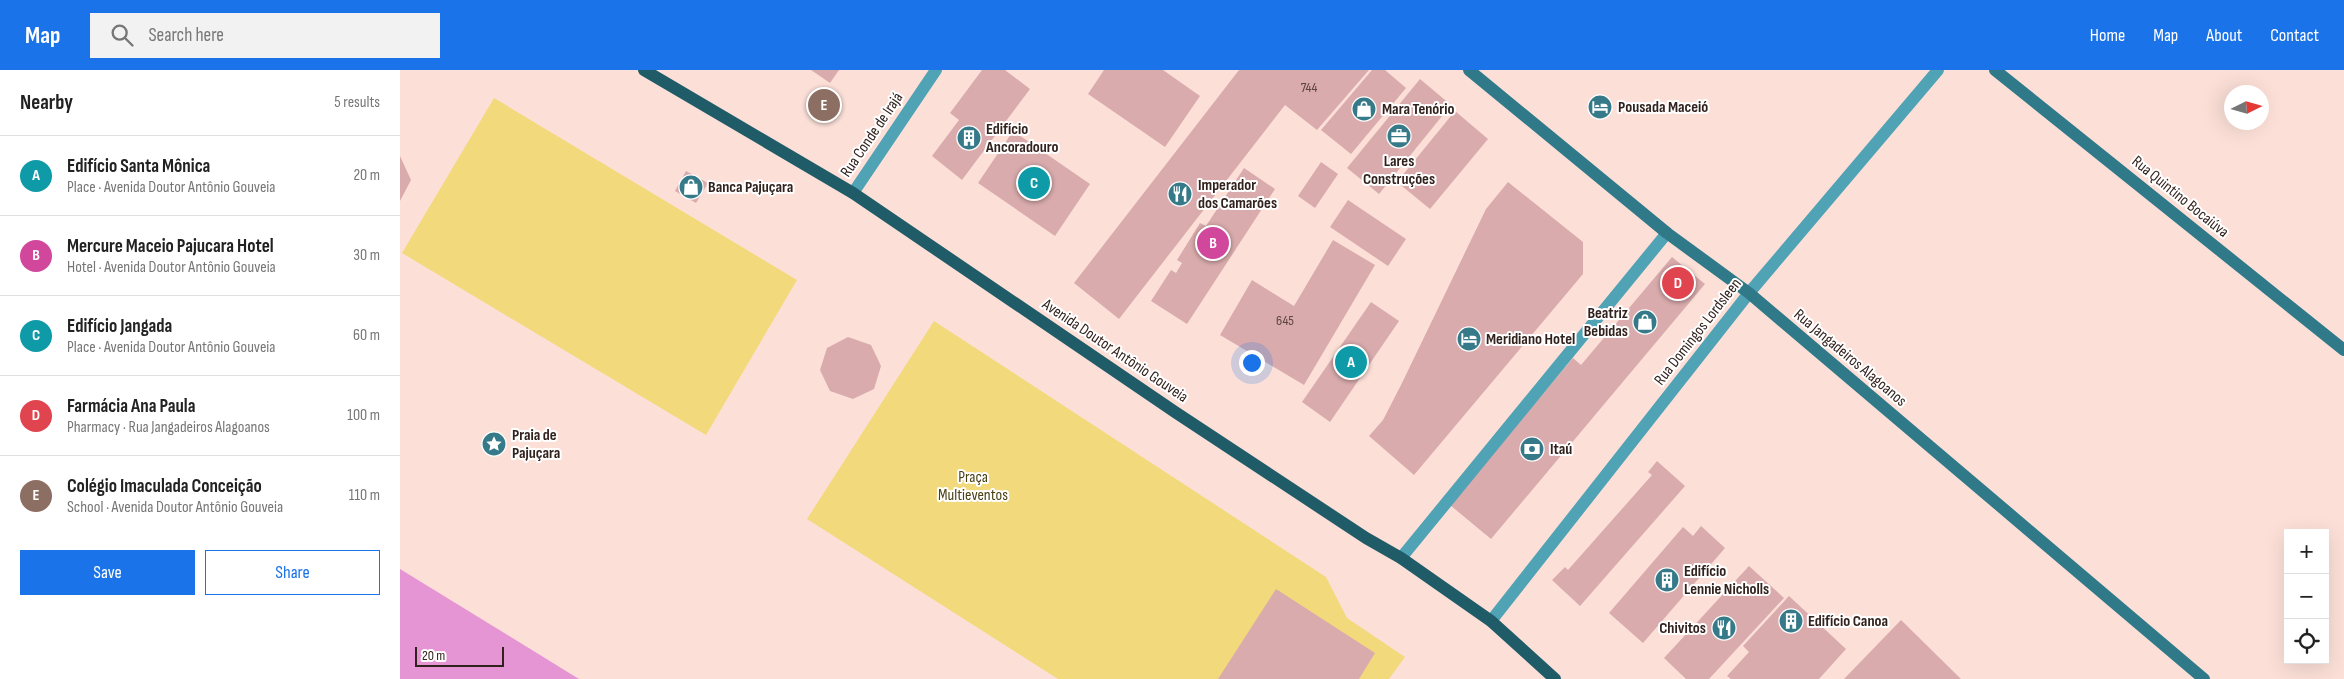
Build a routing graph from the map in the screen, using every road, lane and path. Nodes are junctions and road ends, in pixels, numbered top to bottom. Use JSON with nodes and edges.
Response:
{"nodes":[{"id":1,"x":644,"y":70,"type":"edge"},
{"id":2,"x":936,"y":70,"type":"edge"},
{"id":3,"x":1469,"y":70,"type":"edge"},
{"id":4,"x":1938,"y":70,"type":"edge"},
{"id":5,"x":1995,"y":70,"type":"edge"},
{"id":6,"x":853,"y":193,"type":"junction"},
{"id":7,"x":1667,"y":233,"type":"junction"},
{"id":8,"x":1748,"y":293,"type":"junction"},
{"id":9,"x":2344,"y":350,"type":"edge"},
{"id":10,"x":1401,"y":558,"type":"junction"},
{"id":11,"x":1491,"y":621,"type":"junction"},
{"id":12,"x":1554,"y":679,"type":"edge"},
{"id":13,"x":2204,"y":679,"type":"edge"}],
"edges":[{"from":1,"to":6,"type":"main road","name":"Avenida Doutor Antônio Gouveia"},
{"from":2,"to":6,"type":"street","name":"Rua Conde de Irajá"},
{"from":3,"to":7,"type":"street","name":"Rua Jangadeiros Alagoanos"},
{"from":4,"to":8,"type":"street","name":"Rua Domingos Lordsleen"},
{"from":5,"to":9,"type":"street","name":"Rua Quintino Bocaiúva"},
{"from":6,"to":10,"type":"main road","name":"Avenida Doutor Antônio Gouveia"},
{"from":7,"to":8,"type":"street","name":"Rua Jangadeiros Alagoanos"},
{"from":7,"to":10,"type":"street"},
{"from":8,"to":11,"type":"street","name":"Rua Domingos Lordsleen"},
{"from":8,"to":13,"type":"street","name":"Rua Jangadeiros Alagoanos"},
{"from":10,"to":11,"type":"main road","name":"Avenida Doutor Antônio Gouveia"},
{"from":11,"to":12,"type":"main road","name":"Avenida Doutor Antônio Gouveia"}]}
